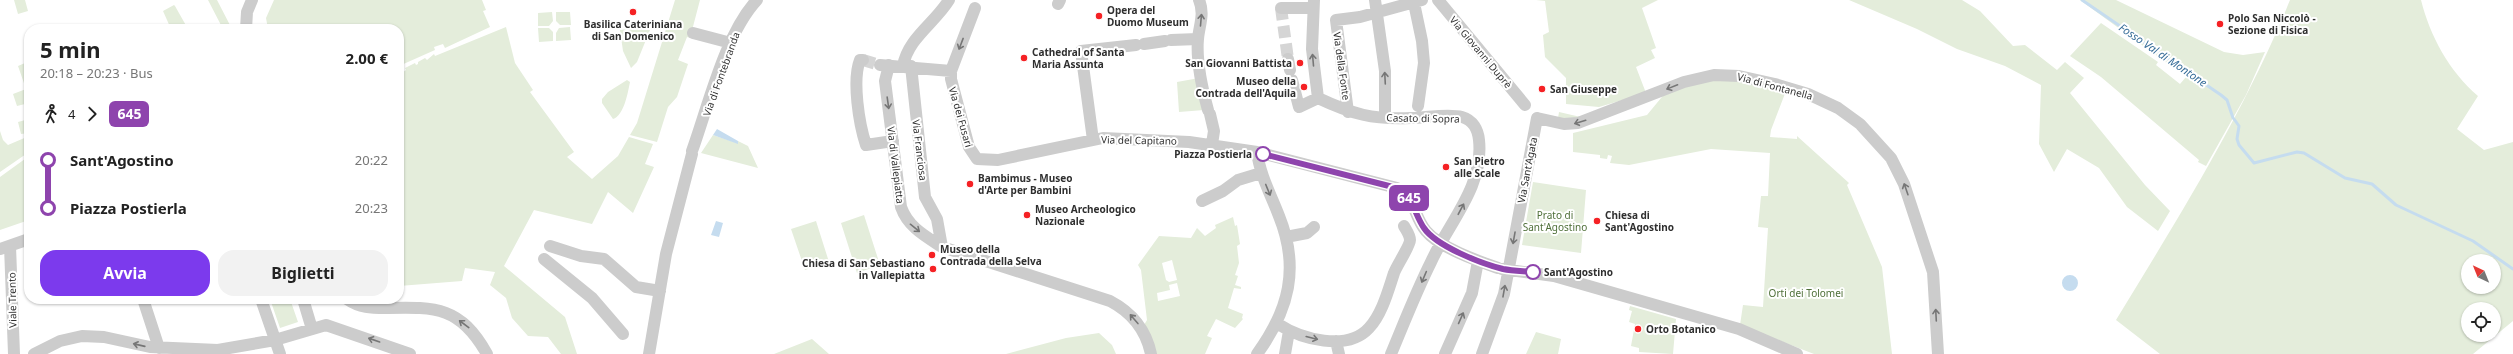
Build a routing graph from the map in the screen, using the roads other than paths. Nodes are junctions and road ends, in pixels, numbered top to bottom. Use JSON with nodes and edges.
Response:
{"nodes":[{"id":1,"x":252,"y":0,"type":"edge"},
{"id":2,"x":949,"y":0,"type":"edge"},
{"id":3,"x":1056,"y":0,"type":"edge"},
{"id":4,"x":1060,"y":0,"type":"edge"},
{"id":5,"x":1199,"y":0,"type":"edge"},
{"id":6,"x":1376,"y":0,"type":"edge"},
{"id":7,"x":1438,"y":0,"type":"edge"},
{"id":8,"x":753,"y":1,"type":"edge"},
{"id":9,"x":1418,"y":1,"type":"edge"},
{"id":10,"x":1314,"y":4,"type":"edge"},
{"id":11,"x":975,"y":8,"type":"dead end"},
{"id":12,"x":1281,"y":8,"type":"dead end"},
{"id":13,"x":1376,"y":12,"type":"junction"},
{"id":14,"x":246,"y":24,"type":"edge"},
{"id":15,"x":693,"y":33,"type":"dead end"},
{"id":16,"x":1198,"y":39,"type":"junction"},
{"id":17,"x":731,"y":43,"type":"junction"},
{"id":18,"x":863,"y":60,"type":"dead end"},
{"id":19,"x":907,"y":66,"type":"junction"},
{"id":20,"x":1290,"y":70,"type":"tunnel mouth"},
{"id":21,"x":951,"y":71,"type":"junction"},
{"id":22,"x":1318,"y":98,"type":"junction"},
{"id":23,"x":1418,"y":106,"type":"dead end"},
{"id":24,"x":1531,"y":111,"type":"junction"},
{"id":25,"x":1348,"y":112,"type":"junction"},
{"id":26,"x":1385,"y":117,"type":"junction"},
{"id":27,"x":1093,"y":140,"type":"junction"},
{"id":28,"x":893,"y":141,"type":"junction"},
{"id":29,"x":1212,"y":144,"type":"junction"},
{"id":30,"x":1257,"y":152,"type":"junction"},
{"id":31,"x":1261,"y":173,"type":"junction"},
{"id":32,"x":1202,"y":201,"type":"dead end"},
{"id":33,"x":1404,"y":226,"type":"dead end"},
{"id":34,"x":1314,"y":227,"type":"dead end"},
{"id":35,"x":1286,"y":237,"type":"junction"},
{"id":36,"x":24,"y":241,"type":"edge"},
{"id":37,"x":1440,"y":242,"type":"junction"},
{"id":38,"x":550,"y":246,"type":"dead end"},
{"id":39,"x":5,"y":247,"type":"edge"},
{"id":40,"x":942,"y":247,"type":"junction"},
{"id":41,"x":544,"y":259,"type":"dead end"},
{"id":42,"x":1478,"y":261,"type":"junction"},
{"id":43,"x":1503,"y":269,"type":"junction"},
{"id":44,"x":660,"y":291,"type":"junction"},
{"id":45,"x":145,"y":304,"type":"edge"},
{"id":46,"x":263,"y":304,"type":"edge"},
{"id":47,"x":304,"y":304,"type":"edge"},
{"id":48,"x":358,"y":304,"type":"edge"},
{"id":49,"x":1278,"y":324,"type":"junction"},
{"id":50,"x":312,"y":329,"type":"junction"},
{"id":51,"x":1289,"y":331,"type":"junction"},
{"id":52,"x":624,"y":334,"type":"dead end"},
{"id":53,"x":275,"y":340,"type":"junction"},
{"id":54,"x":1336,"y":342,"type":"junction"},
{"id":55,"x":159,"y":348,"type":"junction"},
{"id":56,"x":14,"y":354,"type":"edge"},
{"id":57,"x":34,"y":354,"type":"edge"},
{"id":58,"x":280,"y":354,"type":"edge"},
{"id":59,"x":410,"y":354,"type":"edge"},
{"id":60,"x":487,"y":354,"type":"edge"},
{"id":61,"x":649,"y":354,"type":"edge"},
{"id":62,"x":1151,"y":354,"type":"edge"},
{"id":63,"x":1258,"y":354,"type":"edge"},
{"id":64,"x":1285,"y":354,"type":"edge"},
{"id":65,"x":1339,"y":354,"type":"edge"},
{"id":66,"x":1391,"y":354,"type":"edge"},
{"id":67,"x":1445,"y":354,"type":"edge"},
{"id":68,"x":1482,"y":354,"type":"edge"},
{"id":69,"x":1797,"y":354,"type":"edge"},
{"id":70,"x":1938,"y":354,"type":"edge"}],
"edges":[{"from":1,"to":14,"type":"street"},
{"from":2,"to":19,"type":"street","name":"Via Franciosa"},
{"from":3,"to":4,"type":"street"},
{"from":16,"to":5,"type":"street","one_way":true},
{"from":6,"to":13,"type":"street"},
{"from":7,"to":24,"type":"street","name":"Via Giovanni Duprè"},
{"from":8,"to":17,"type":"street","name":"Via di Fontebranda"},
{"from":9,"to":13,"type":"street"},
{"from":9,"to":23,"type":"street"},
{"from":10,"to":12,"type":"street"},
{"from":22,"to":10,"type":"street","one_way":true},
{"from":11,"to":21,"type":"street","name":"Via dei Fusari","one_way":true},
{"from":13,"to":25,"type":"street","name":"Via della Fonte"},
{"from":26,"to":13,"type":"street","one_way":true},
{"from":15,"to":17,"type":"street"},
{"from":16,"to":27,"type":"street"},
{"from":16,"to":29,"type":"street"},
{"from":17,"to":44,"type":"street","name":"Via di Fontebranda"},
{"from":18,"to":28,"type":"street"},
{"from":19,"to":21,"type":"street"},
{"from":19,"to":28,"type":"street","name":"Via di Vallepiatta","one_way":true},
{"from":19,"to":40,"type":"street","name":"Via Franciosa"},
{"from":20,"to":22,"type":"street"},
{"from":21,"to":27,"type":"street","name":"Via dei Fusari"},
{"from":22,"to":25,"type":"street","name":"Casato di Sopra"},
{"from":24,"to":43,"type":"street","name":"Via Sant'Agata","one_way":true},
{"from":70,"to":24,"type":"street","name":"Via di Fontanella","one_way":true},
{"from":25,"to":26,"type":"street","name":"Casato di Sopra"},
{"from":37,"to":26,"type":"street","name":"Casato di Sopra","one_way":true},
{"from":27,"to":29,"type":"street","name":"Via del Capitano"},
{"from":28,"to":40,"type":"street","name":"Via di Vallepiatta","one_way":true},
{"from":29,"to":30,"type":"street","name":"Via del Capitano"},
{"from":30,"to":31,"type":"street"},
{"from":30,"to":37,"type":"street","name":"Via del Capitano"},
{"from":31,"to":32,"type":"street"},
{"from":31,"to":35,"type":"street","one_way":true},
{"from":33,"to":54,"type":"street"},
{"from":34,"to":35,"type":"street"},
{"from":35,"to":49,"type":"street"},
{"from":36,"to":39,"type":"street"},
{"from":37,"to":42,"type":"street","name":"Via del Capitano"},
{"from":37,"to":66,"type":"street","name":"Casato di Sopra","one_way":true},
{"from":38,"to":44,"type":"street"},
{"from":39,"to":56,"type":"street","name":"Viale Trento"},
{"from":62,"to":40,"type":"street","name":"Via di Vallepiatta","one_way":true},
{"from":41,"to":52,"type":"street"},
{"from":42,"to":43,"type":"street","name":"Via del Capitano"},
{"from":67,"to":42,"type":"street","one_way":true},
{"from":68,"to":43,"type":"street","name":"Via Sant'Agata","one_way":true},
{"from":43,"to":69,"type":"street"},
{"from":44,"to":61,"type":"street","name":"Via di Fontebranda"},
{"from":45,"to":55,"type":"street"},
{"from":46,"to":53,"type":"street"},
{"from":47,"to":50,"type":"street"},
{"from":60,"to":48,"type":"street","one_way":true},
{"from":49,"to":51,"type":"street"},
{"from":49,"to":63,"type":"street"},
{"from":50,"to":53,"type":"street"},
{"from":59,"to":50,"type":"street","one_way":true},
{"from":51,"to":54,"type":"street","one_way":true},
{"from":51,"to":64,"type":"street"},
{"from":53,"to":55,"type":"street"},
{"from":53,"to":58,"type":"street"},
{"from":54,"to":65,"type":"street"},
{"from":55,"to":57,"type":"street","one_way":true}]}
